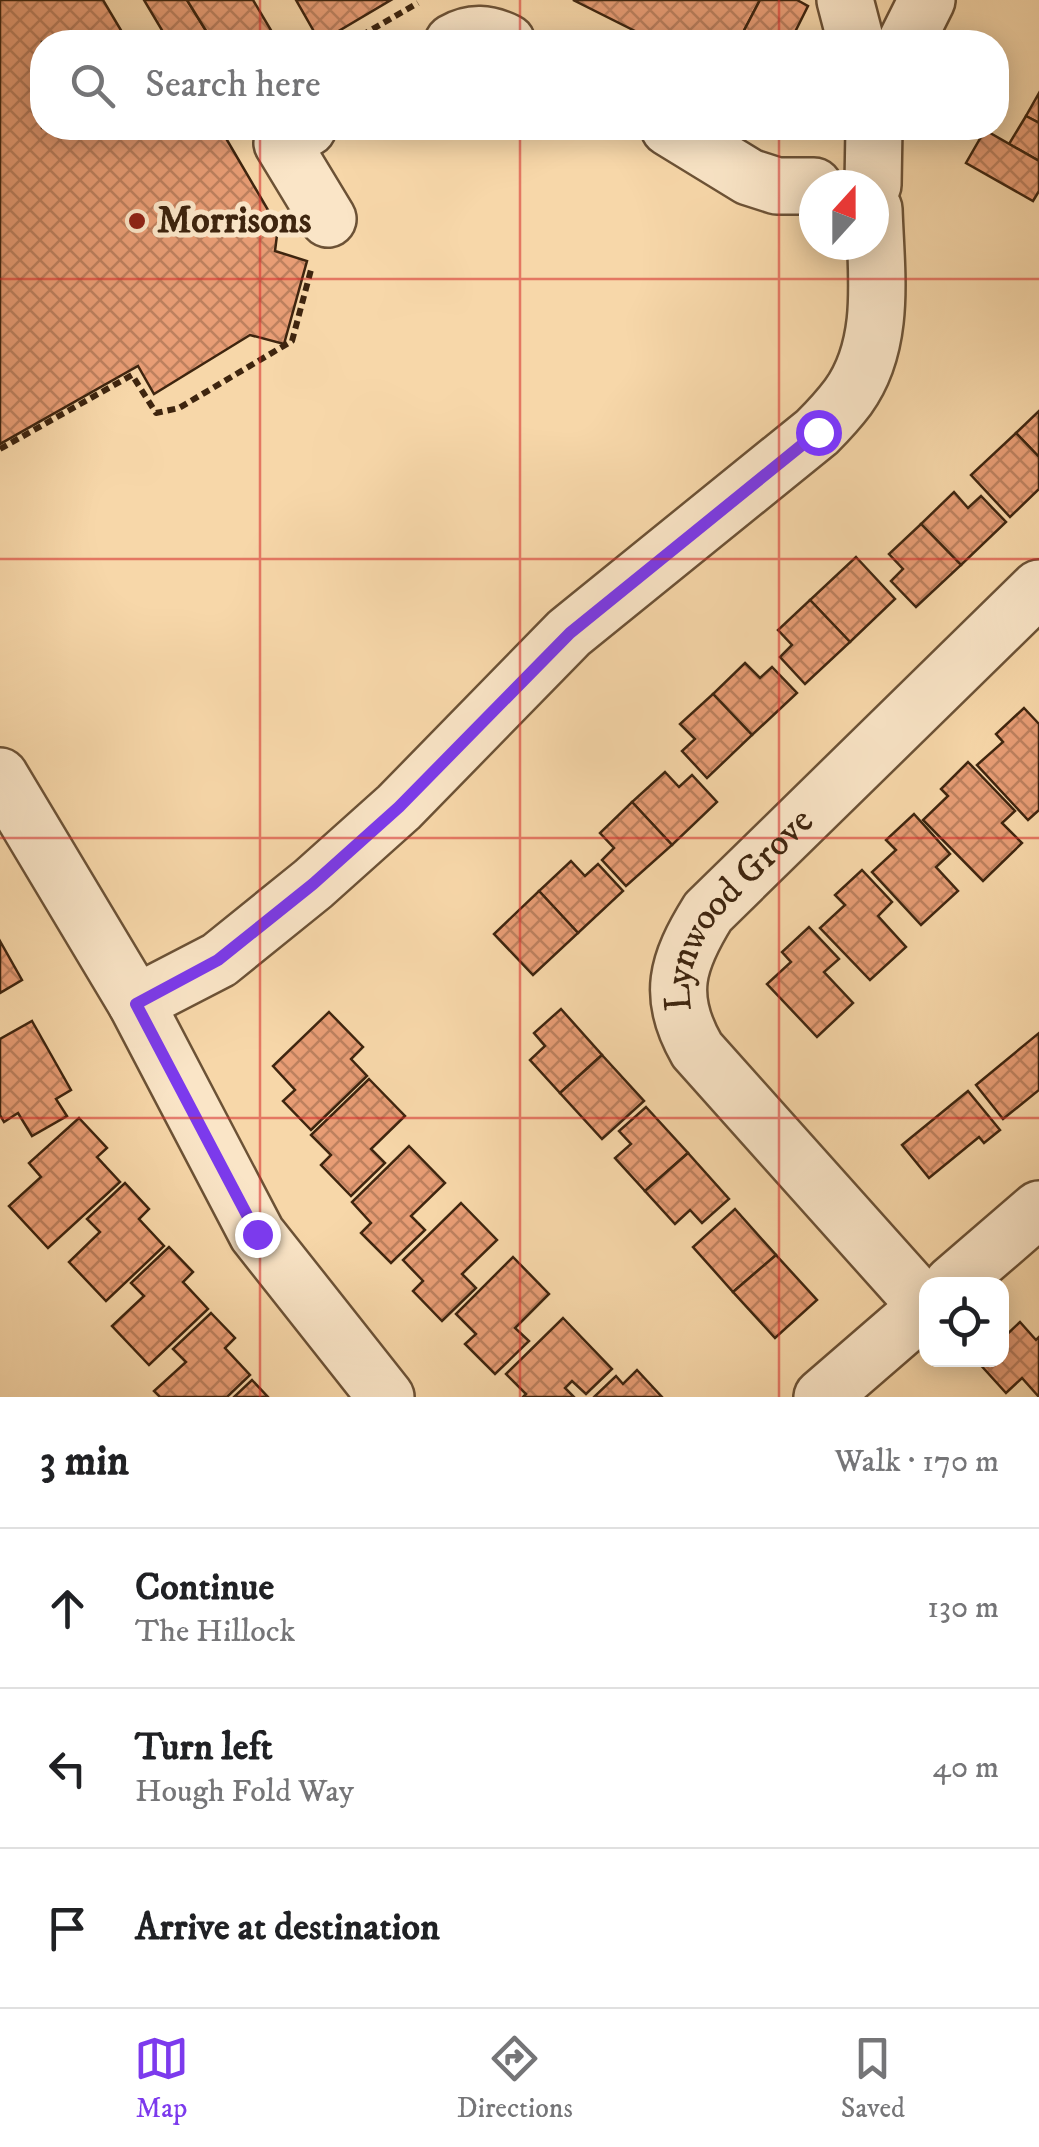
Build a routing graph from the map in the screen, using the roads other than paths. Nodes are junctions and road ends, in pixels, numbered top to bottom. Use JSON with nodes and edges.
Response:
{"nodes":[{"id":1,"x":845,"y":0,"type":"edge"},
{"id":2,"x":883,"y":0,"type":"edge"},
{"id":3,"x":927,"y":0,"type":"edge"},
{"id":4,"x":853,"y":30,"type":"edge"},
{"id":5,"x":880,"y":30,"type":"edge"},
{"id":6,"x":912,"y":30,"type":"edge"},
{"id":7,"x":286,"y":140,"type":"edge"},
{"id":8,"x":689,"y":140,"type":"edge"},
{"id":9,"x":874,"y":140,"type":"edge"},
{"id":10,"x":874,"y":170,"type":"edge"},
{"id":11,"x":799,"y":186,"type":"edge"},
{"id":12,"x":320,"y":242,"type":"road end"},
{"id":13,"x":875,"y":260,"type":"edge"},
{"id":14,"x":1039,"y":588,"type":"edge"},
{"id":15,"x":0,"y":776,"type":"edge"},
{"id":16,"x":136,"y":1004,"type":"junction"},
{"id":17,"x":1039,"y":1210,"type":"edge"},
{"id":18,"x":960,"y":1277,"type":"edge"},
{"id":19,"x":919,"y":1298,"type":"edge"},
{"id":20,"x":919,"y":1312,"type":"edge"},
{"id":21,"x":386,"y":1397,"type":"edge"},
{"id":22,"x":822,"y":1397,"type":"edge"}],
"edges":[{"from":1,"to":4,"type":"street"},
{"from":2,"to":5,"type":"street"},
{"from":3,"to":6,"type":"street"},
{"from":7,"to":12,"type":"street"},
{"from":8,"to":11,"type":"street"},
{"from":9,"to":10,"type":"street"},
{"from":13,"to":16,"type":"street"},
{"from":14,"to":19,"type":"street","name":"Lynwood Grove"},
{"from":15,"to":16,"type":"street"},
{"from":16,"to":21,"type":"street"},
{"from":17,"to":18,"type":"street"},
{"from":20,"to":22,"type":"street"}]}
